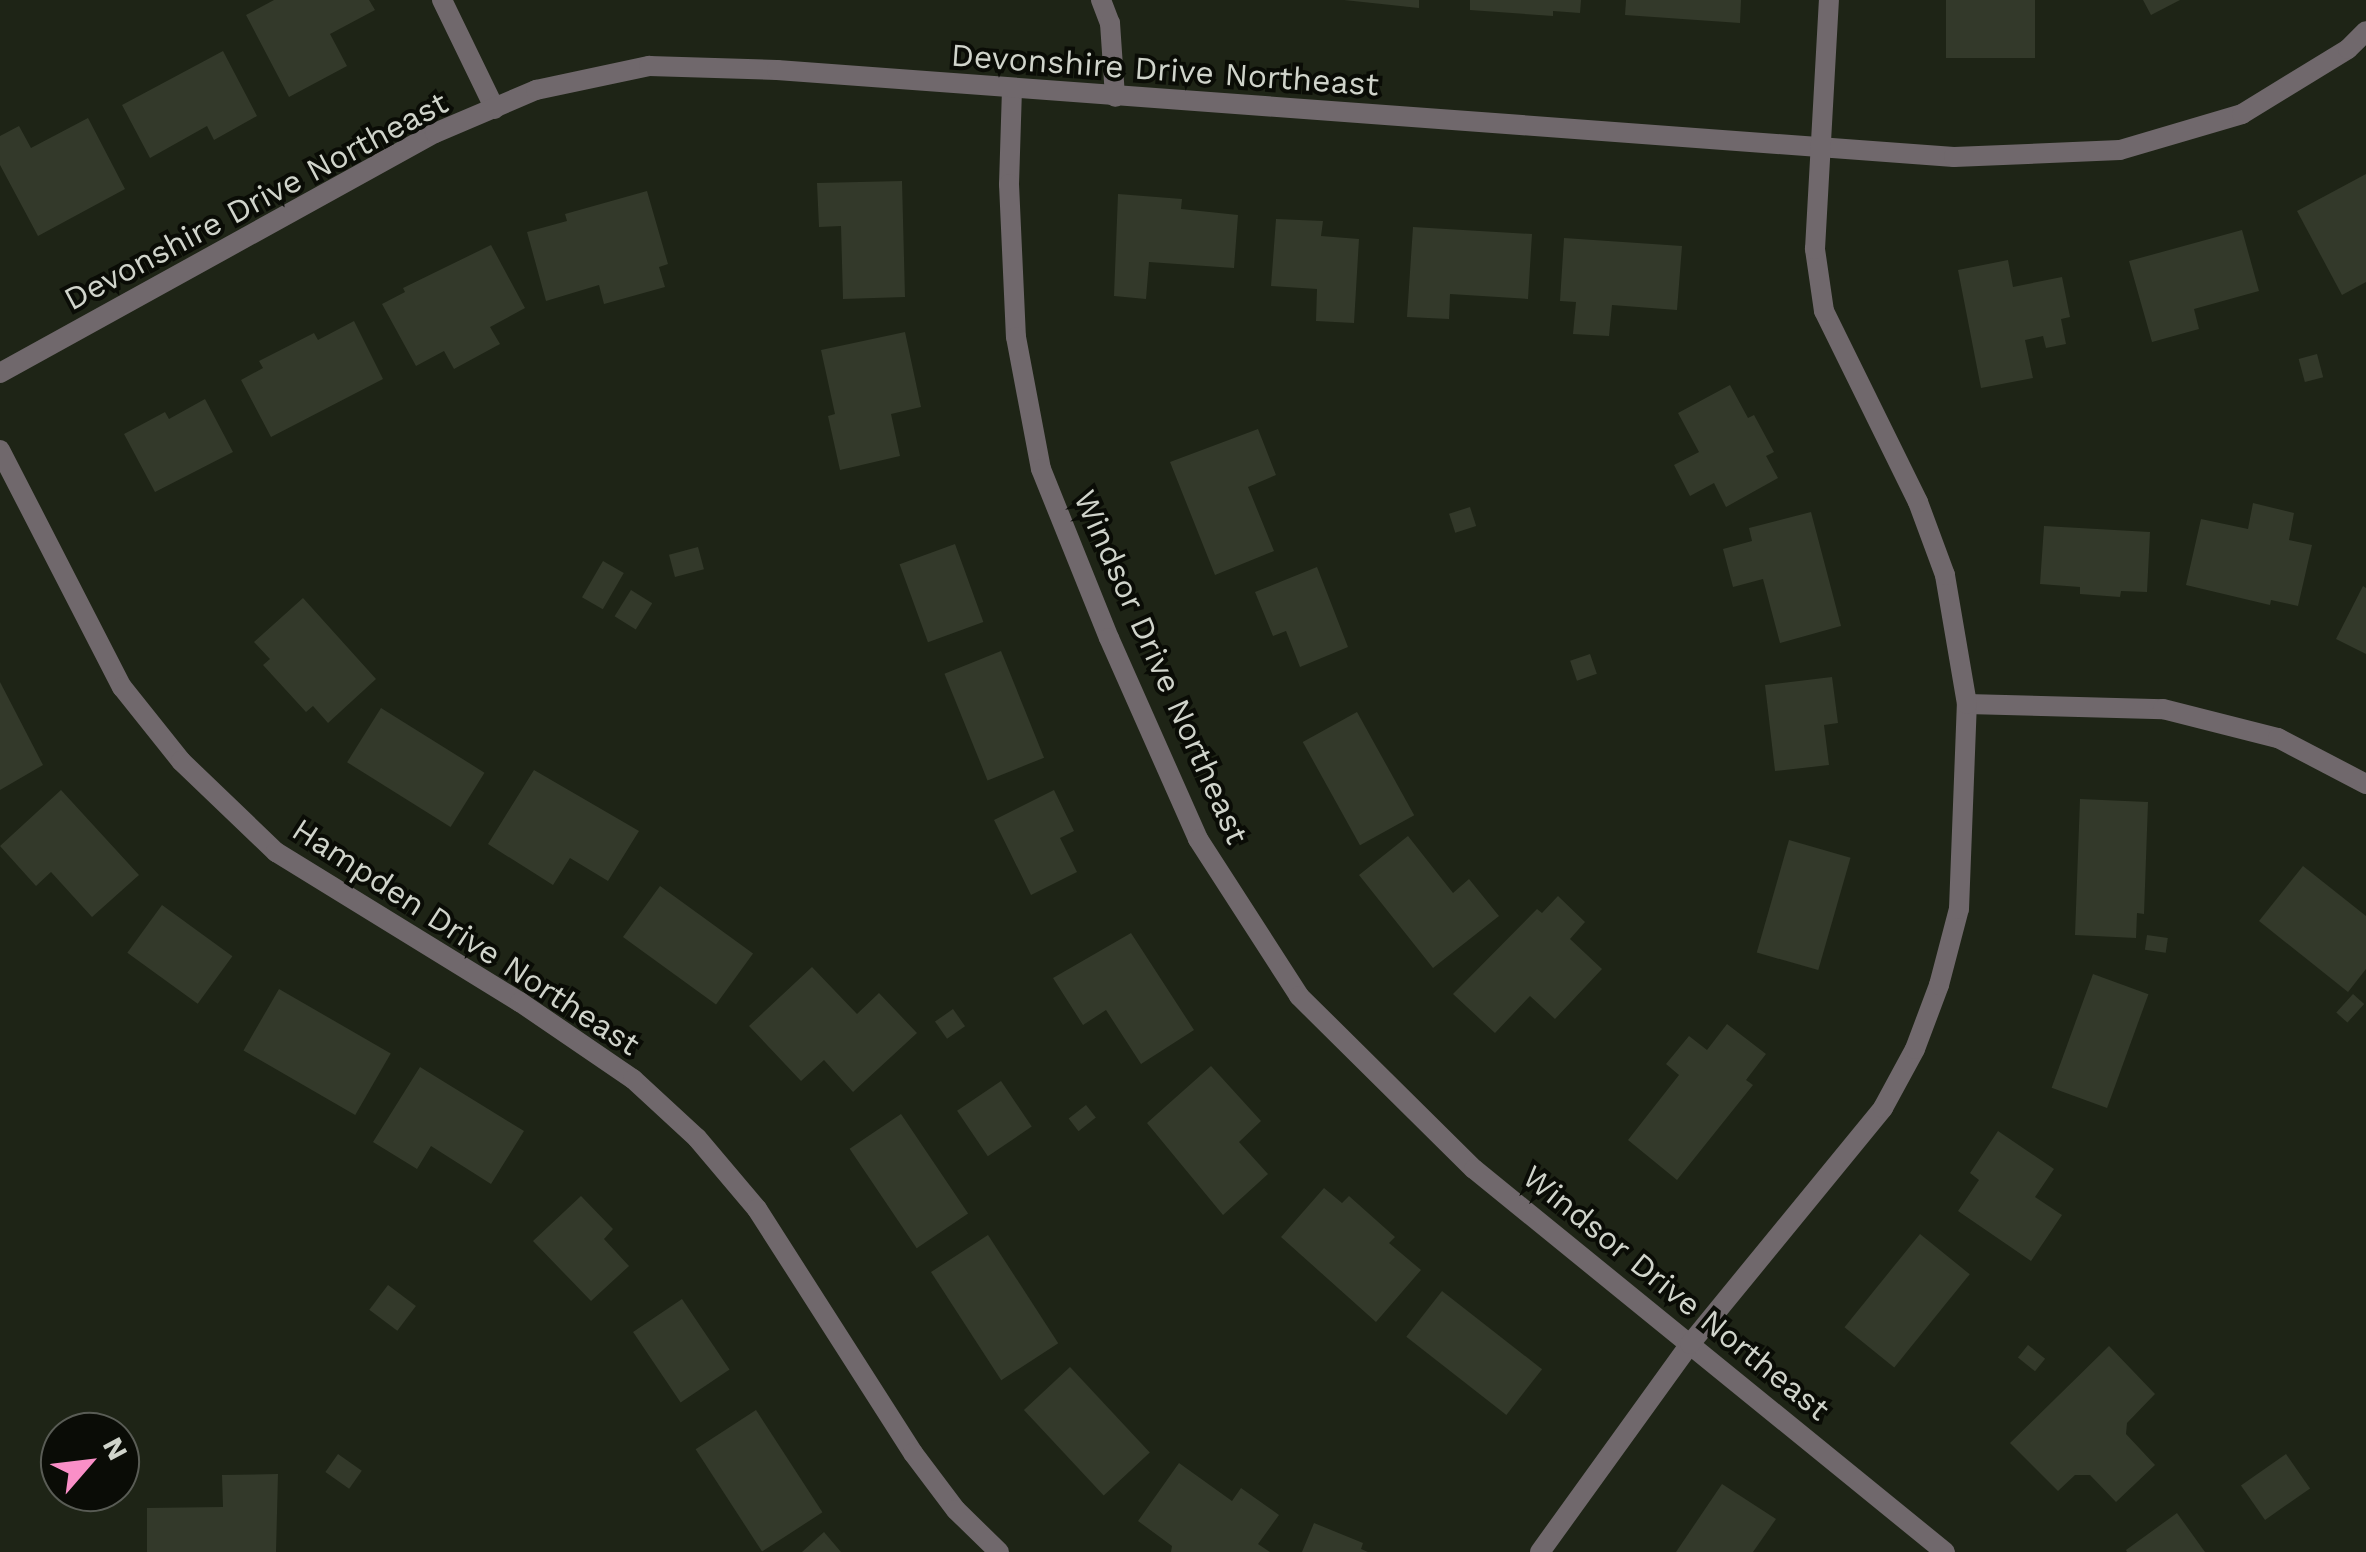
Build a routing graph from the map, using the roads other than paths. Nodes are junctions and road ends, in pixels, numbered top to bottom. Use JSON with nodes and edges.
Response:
{"nodes":[{"id":1,"x":442,"y":0,"type":"edge"},
{"id":2,"x":1101,"y":0,"type":"edge"},
{"id":3,"x":1829,"y":0,"type":"edge"},
{"id":4,"x":2366,"y":31,"type":"edge"},
{"id":5,"x":1012,"y":88,"type":"junction"},
{"id":6,"x":1115,"y":97,"type":"junction"},
{"id":7,"x":496,"y":109,"type":"junction"},
{"id":8,"x":1819,"y":149,"type":"junction"},
{"id":9,"x":0,"y":373,"type":"edge"},
{"id":10,"x":0,"y":450,"type":"edge"},
{"id":11,"x":1967,"y":704,"type":"junction"},
{"id":12,"x":2366,"y":784,"type":"edge"},
{"id":13,"x":1690,"y":1344,"type":"junction"},
{"id":14,"x":999,"y":1552,"type":"edge"},
{"id":15,"x":1540,"y":1552,"type":"edge"},
{"id":16,"x":1945,"y":1552,"type":"edge"}],
"edges":[{"from":1,"to":7,"type":"street"},
{"from":2,"to":6,"type":"street"},
{"from":3,"to":8,"type":"street"},
{"from":4,"to":8,"type":"street","name":"Devonshire Drive Northeast"},
{"from":5,"to":6,"type":"street","name":"Devonshire Drive Northeast"},
{"from":5,"to":7,"type":"street","name":"Devonshire Drive Northeast"},
{"from":5,"to":13,"type":"street","name":"Windsor Drive Northeast"},
{"from":6,"to":8,"type":"street","name":"Devonshire Drive Northeast"},
{"from":7,"to":9,"type":"street","name":"Devonshire Drive Northeast"},
{"from":8,"to":11,"type":"street"},
{"from":10,"to":14,"type":"street","name":"Hampden Drive Northeast"},
{"from":11,"to":12,"type":"street"},
{"from":11,"to":13,"type":"street"},
{"from":13,"to":15,"type":"street"},
{"from":13,"to":16,"type":"street","name":"Windsor Drive Northeast"}]}
